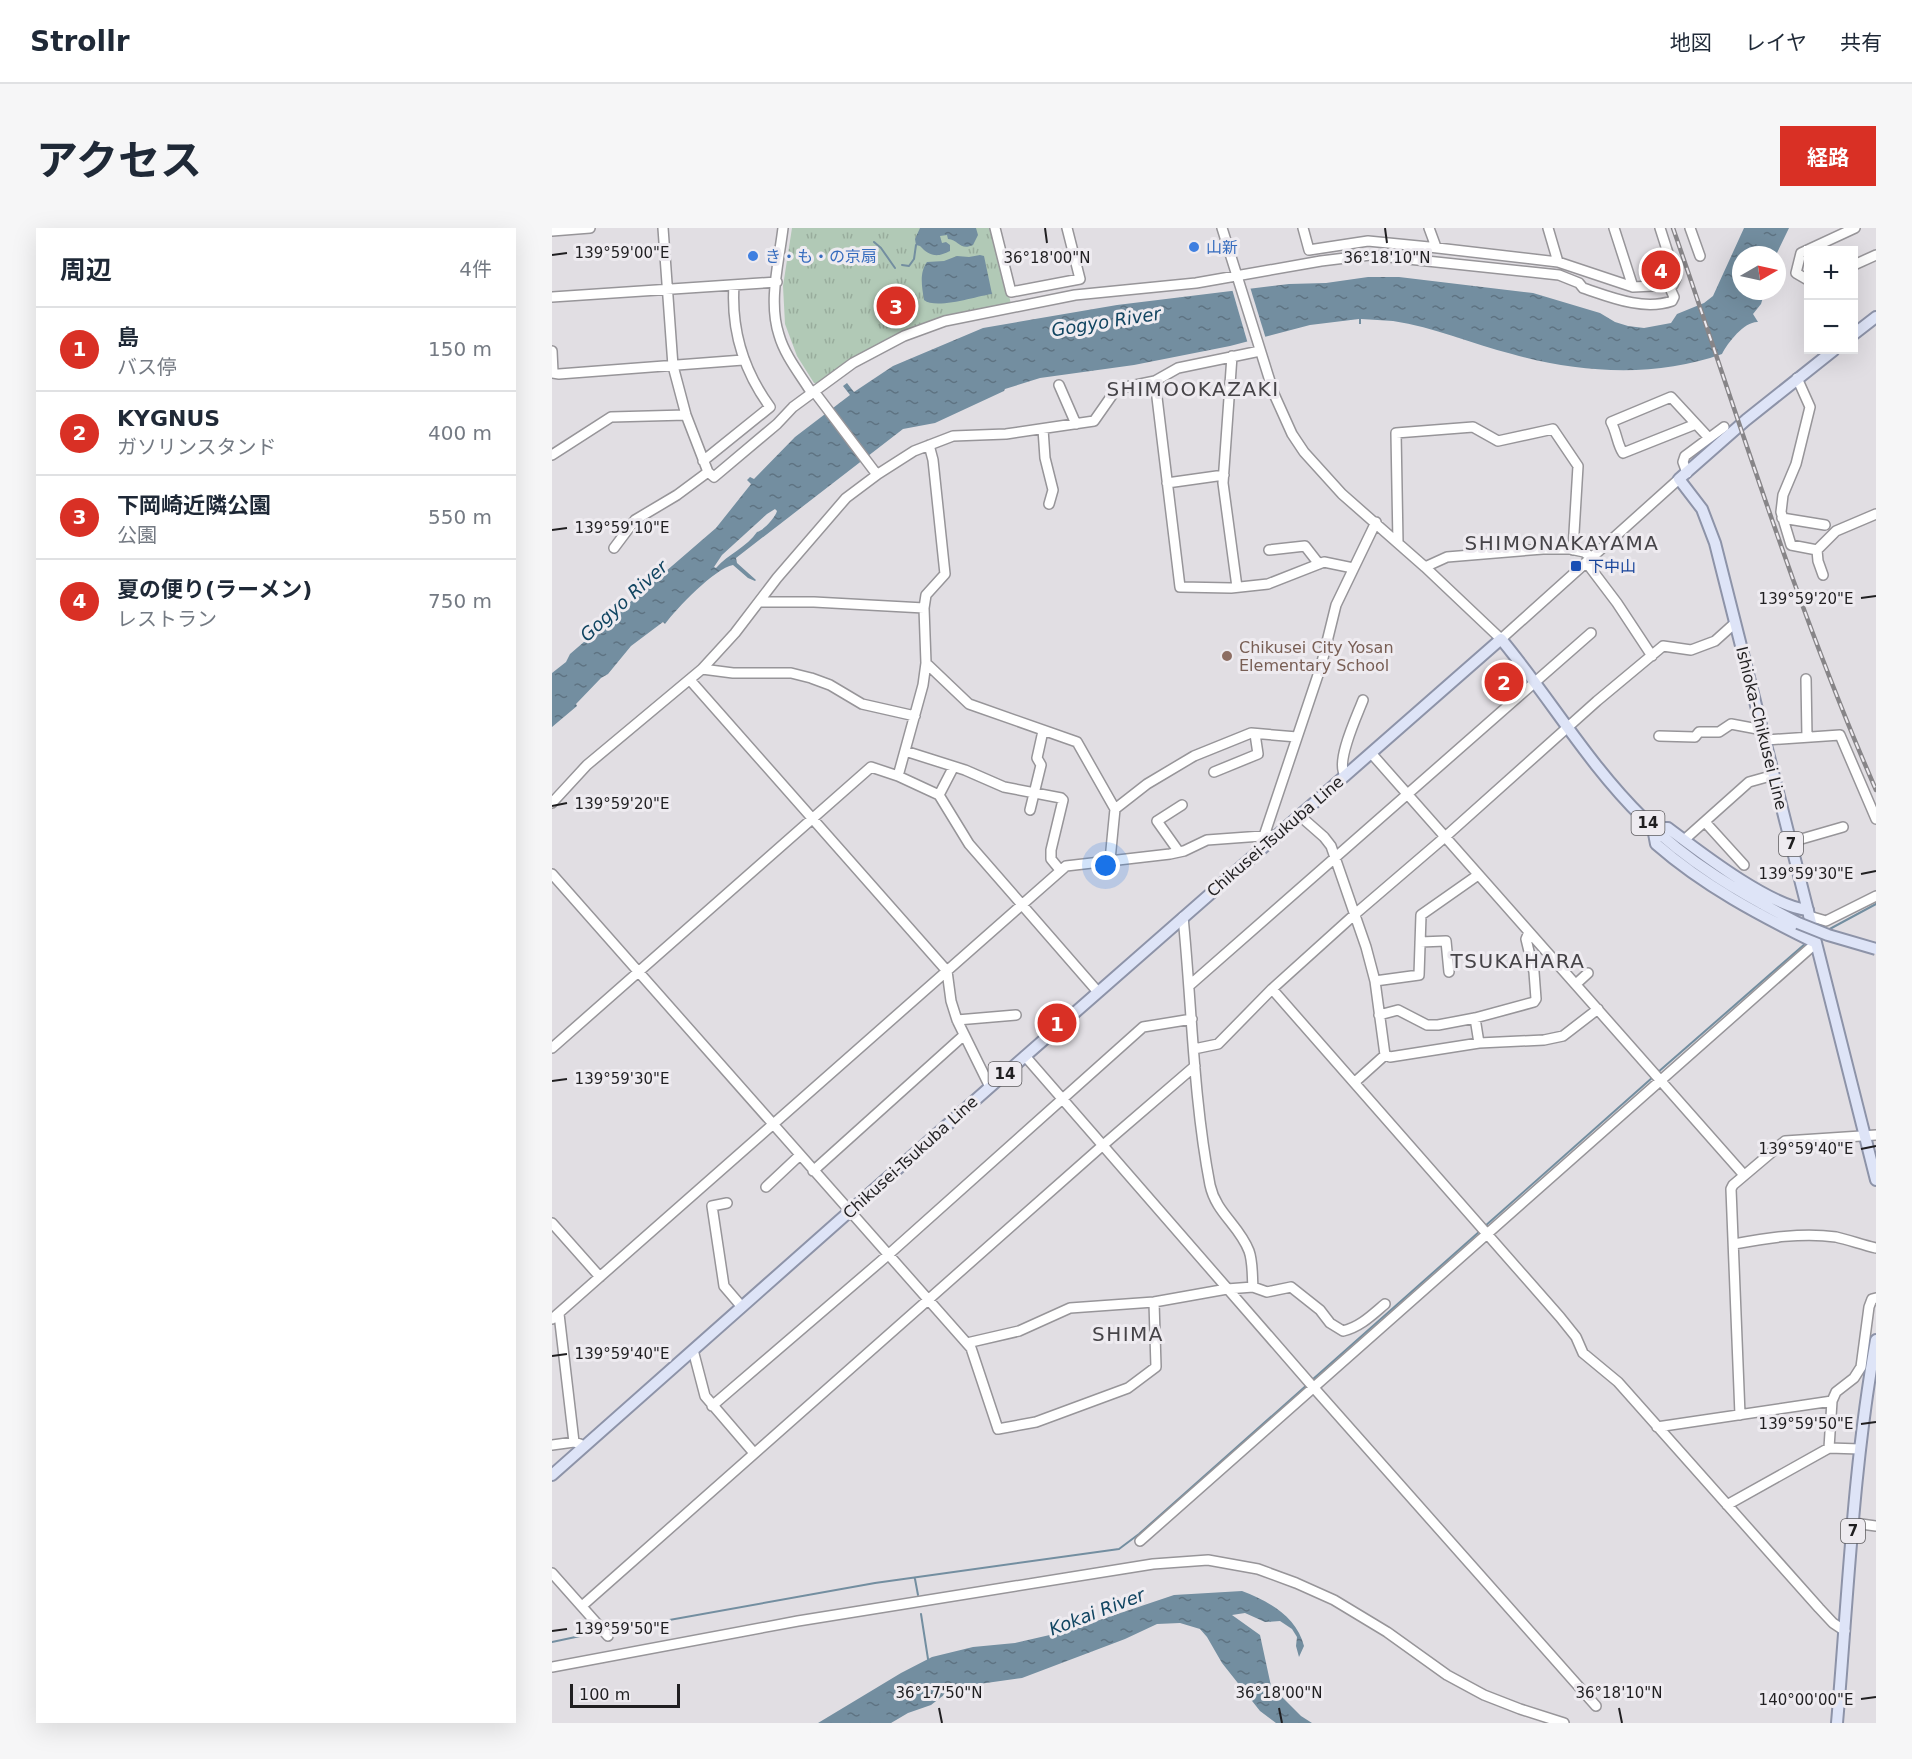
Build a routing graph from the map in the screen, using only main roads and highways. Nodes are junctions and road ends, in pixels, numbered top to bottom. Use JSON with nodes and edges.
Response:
{"nodes":[{"id":1,"x":1876,"y":317,"type":"edge"},
{"id":2,"x":1858,"y":331,"type":"edge"},
{"id":3,"x":1829,"y":354,"type":"edge"},
{"id":4,"x":1653,"y":828,"type":"junction"},
{"id":5,"x":1809,"y":913,"type":"junction"},
{"id":6,"x":1816,"y":943,"type":"junction"},
{"id":7,"x":1876,"y":949,"type":"edge"},
{"id":8,"x":1876,"y":1180,"type":"edge"},
{"id":9,"x":1876,"y":1341,"type":"edge"},
{"id":10,"x":552,"y":1475,"type":"edge"},
{"id":11,"x":1837,"y":1723,"type":"edge"}],
"edges":[{"from":1,"to":2,"type":"main road"},
{"from":3,"to":5,"type":"main road","name":"Ishioka-Chikusei Line","number":"7"},
{"from":4,"to":5,"type":"main road"},
{"from":4,"to":6,"type":"main road"},
{"from":4,"to":7,"type":"main road","number":"14","bridge":true},
{"from":4,"to":10,"type":"main road","name":"Chikusei-Tsukuba Line","number":"14"},
{"from":5,"to":6,"type":"main road","name":"Ishioka-Chikusei Line","number":"7"},
{"from":6,"to":8,"type":"main road","name":"Ishioka-Chikusei Line","number":"7"},
{"from":9,"to":11,"type":"main road","number":"7"}]}
